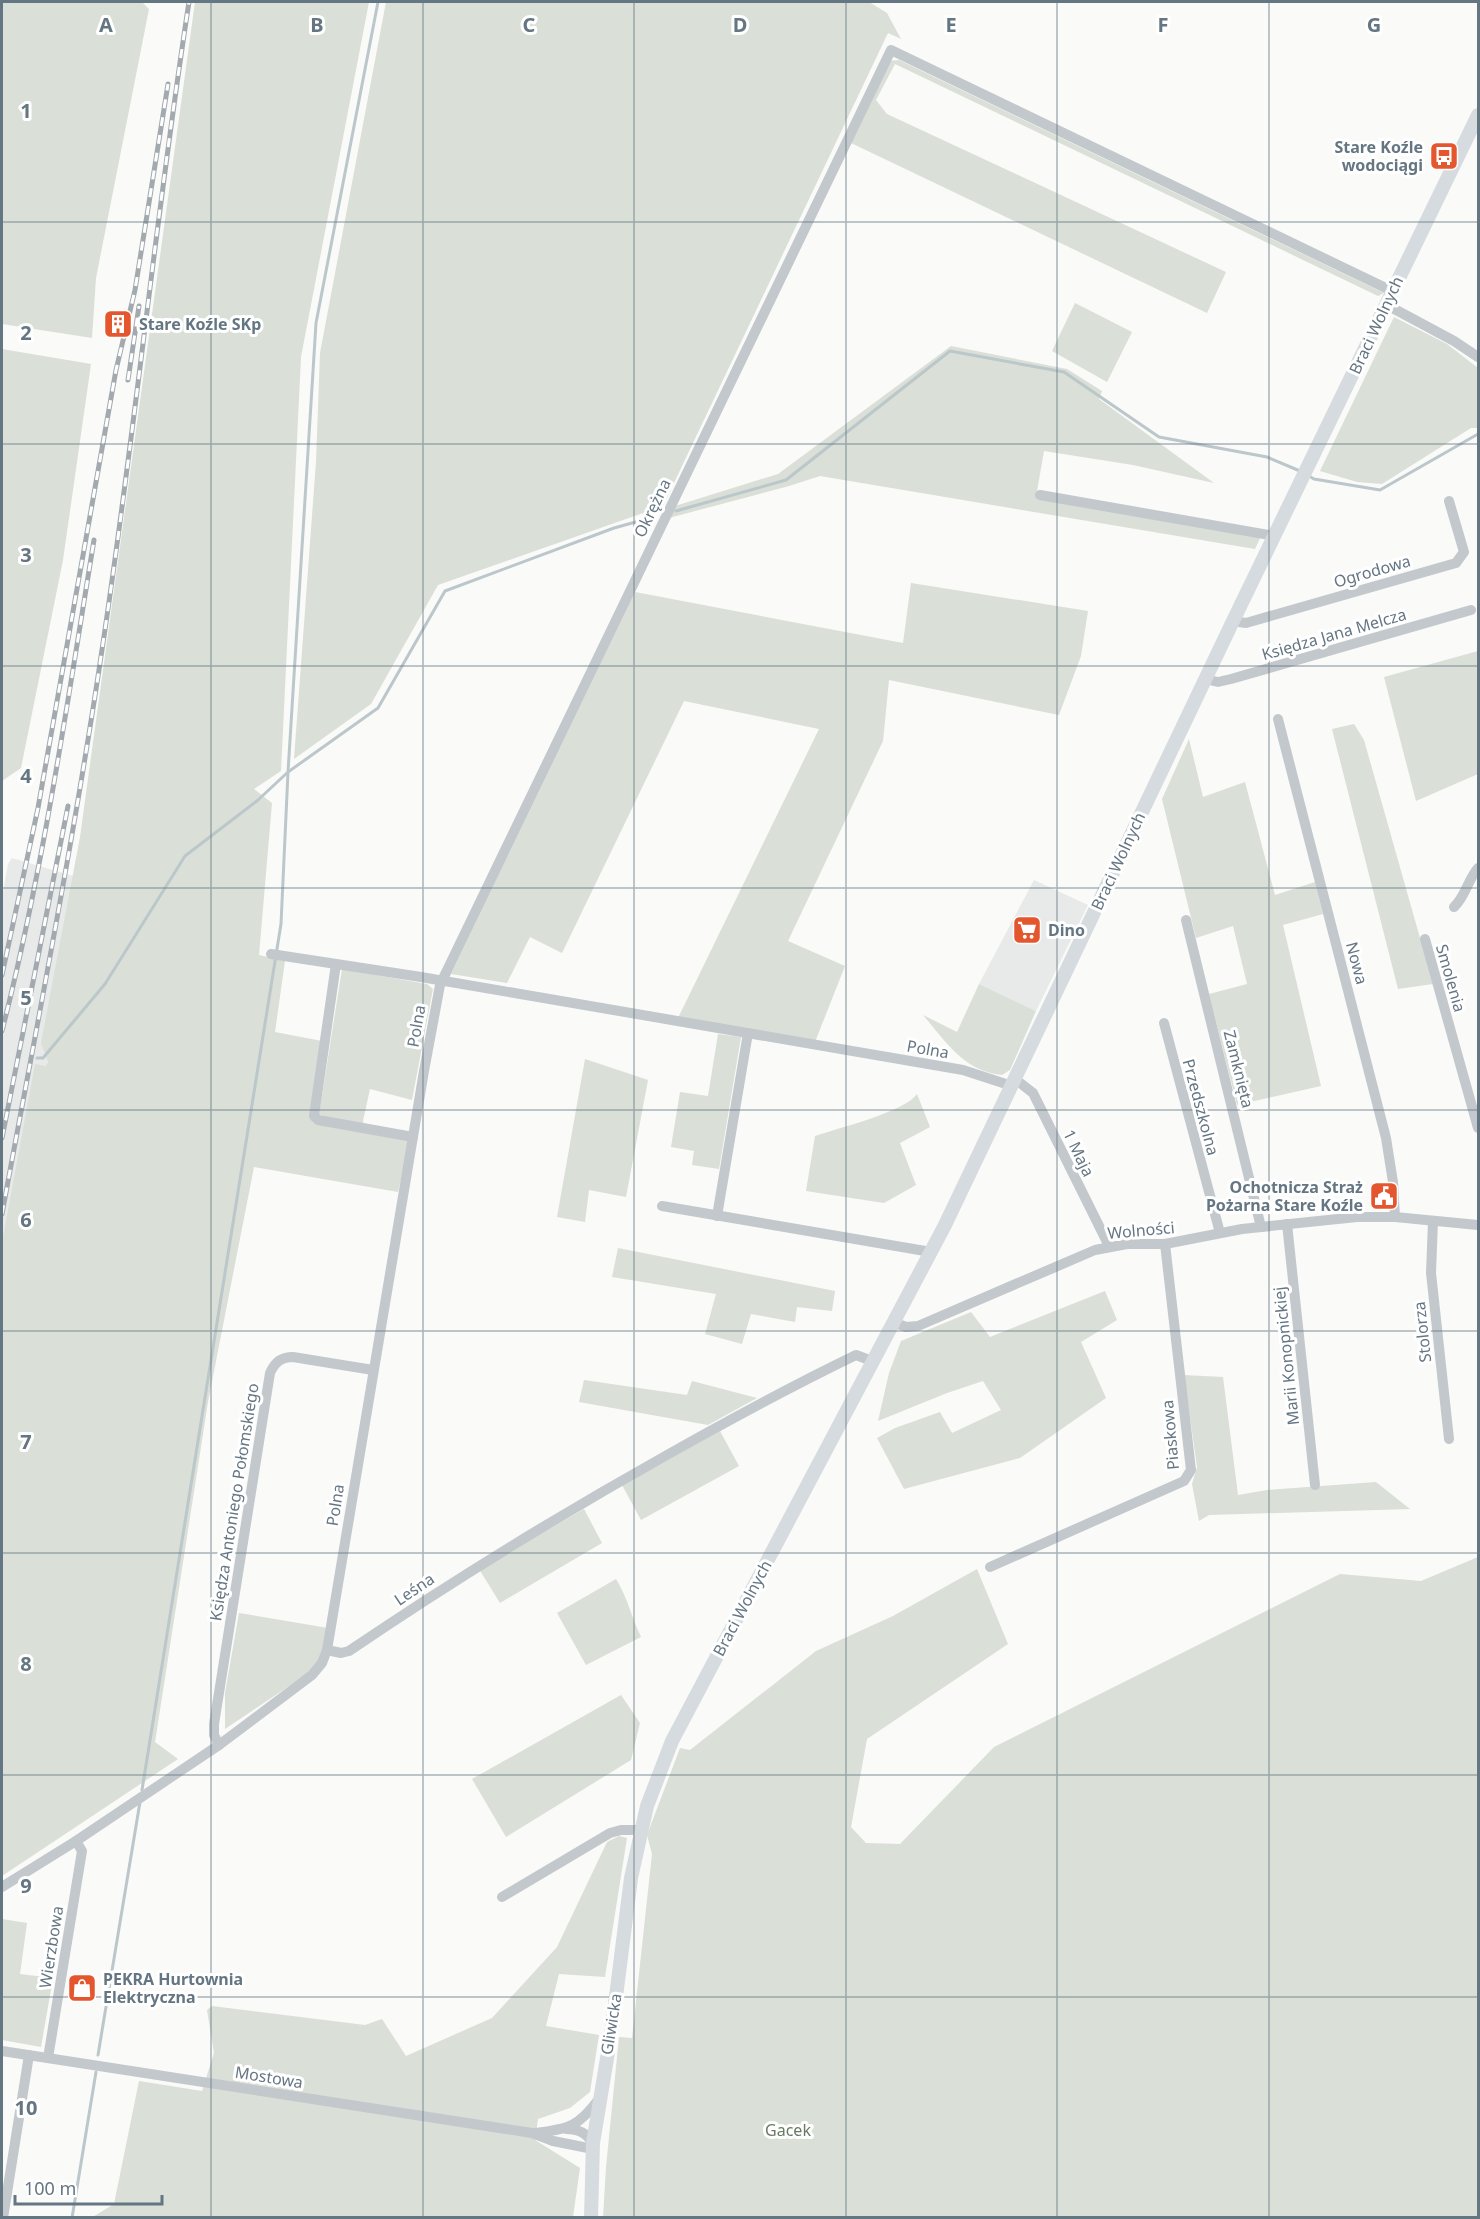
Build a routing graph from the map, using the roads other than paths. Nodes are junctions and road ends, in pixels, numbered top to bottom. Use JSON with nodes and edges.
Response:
{"nodes":[{"id":1,"x":1479,"y":115,"type":"edge"},
{"id":2,"x":1392,"y":291,"type":"junction"},
{"id":3,"x":1385,"y":304,"type":"junction"},
{"id":4,"x":1479,"y":357,"type":"edge"},
{"id":5,"x":1040,"y":495,"type":"dead end"},
{"id":6,"x":1449,"y":501,"type":"dead end"},
{"id":7,"x":1275,"y":536,"type":"junction"},
{"id":8,"x":1471,"y":610,"type":"dead end"},
{"id":9,"x":1233,"y":621,"type":"junction"},
{"id":10,"x":1205,"y":679,"type":"junction"},
{"id":11,"x":1278,"y":719,"type":"dead end"},
{"id":12,"x":1479,"y":868,"type":"edge"},
{"id":13,"x":1455,"y":907,"type":"dead end"},
{"id":14,"x":1186,"y":920,"type":"dead end"},
{"id":15,"x":1425,"y":939,"type":"dead end"},
{"id":16,"x":275,"y":954,"type":"dead end"},
{"id":17,"x":336,"y":964,"type":"junction"},
{"id":18,"x":442,"y":980,"type":"junction"},
{"id":19,"x":1164,"y":1023,"type":"dead end"},
{"id":20,"x":748,"y":1033,"type":"junction"},
{"id":21,"x":1014,"y":1082,"type":"junction"},
{"id":22,"x":1479,"y":1128,"type":"edge"},
{"id":23,"x":412,"y":1137,"type":"junction"},
{"id":24,"x":662,"y":1206,"type":"dead end"},
{"id":25,"x":717,"y":1216,"type":"junction"},
{"id":26,"x":1395,"y":1217,"type":"junction"},
{"id":27,"x":1432,"y":1221,"type":"junction"},
{"id":28,"x":1287,"y":1224,"type":"junction"},
{"id":29,"x":1479,"y":1225,"type":"edge"},
{"id":30,"x":1261,"y":1227,"type":"junction"},
{"id":31,"x":1220,"y":1233,"type":"junction"},
{"id":32,"x":1165,"y":1244,"type":"junction"},
{"id":33,"x":1109,"y":1246,"type":"junction"},
{"id":34,"x":931,"y":1252,"type":"junction"},
{"id":35,"x":893,"y":1322,"type":"junction"},
{"id":36,"x":872,"y":1361,"type":"junction"},
{"id":37,"x":373,"y":1370,"type":"junction"},
{"id":38,"x":1449,"y":1439,"type":"dead end"},
{"id":39,"x":1315,"y":1485,"type":"dead end"},
{"id":40,"x":990,"y":1568,"type":"dead end"},
{"id":41,"x":327,"y":1650,"type":"junction"},
{"id":42,"x":219,"y":1745,"type":"junction"},
{"id":43,"x":640,"y":1830,"type":"junction"},
{"id":44,"x":76,"y":1841,"type":"junction"},
{"id":45,"x":2,"y":1887,"type":"edge"},
{"id":46,"x":502,"y":1897,"type":"dead end"},
{"id":47,"x":2,"y":2051,"type":"edge"},
{"id":48,"x":29,"y":2055,"type":"junction"},
{"id":49,"x":48,"y":2058,"type":"junction"},
{"id":50,"x":599,"y":2099,"type":"junction"},
{"id":51,"x":565,"y":2129,"type":"junction"},
{"id":52,"x":532,"y":2133,"type":"junction"},
{"id":53,"x":593,"y":2146,"type":"junction"},
{"id":54,"x":3,"y":2217,"type":"edge"},
{"id":55,"x":591,"y":2217,"type":"edge"}],
"edges":[{"from":1,"to":2,"type":"main road","name":"Braci Wolnych"},
{"from":2,"to":3,"type":"main road","name":"Braci Wolnych"},
{"from":2,"to":18,"type":"street","name":"Okrężna"},
{"from":3,"to":4,"type":"street"},
{"from":3,"to":7,"type":"main road","name":"Braci Wolnych"},
{"from":5,"to":7,"type":"street"},
{"from":6,"to":9,"type":"street","name":"Ogrodowa"},
{"from":7,"to":9,"type":"main road","name":"Braci Wolnych"},
{"from":8,"to":10,"type":"street","name":"Księdza Jana Melcza"},
{"from":9,"to":10,"type":"main road","name":"Braci Wolnych"},
{"from":10,"to":21,"type":"main road","name":"Braci Wolnych"},
{"from":11,"to":26,"type":"street","name":"Nowa"},
{"from":12,"to":13,"type":"street"},
{"from":14,"to":30,"type":"street","name":"Zamknięta"},
{"from":15,"to":22,"type":"street","name":"Smolenia"},
{"from":16,"to":17,"type":"street"},
{"from":17,"to":18,"type":"street"},
{"from":17,"to":23,"type":"street"},
{"from":18,"to":20,"type":"street","name":"Polna"},
{"from":18,"to":23,"type":"street","name":"Polna"},
{"from":19,"to":31,"type":"street","name":"Przedszkolna"},
{"from":20,"to":21,"type":"street","name":"Polna"},
{"from":20,"to":25,"type":"street"},
{"from":21,"to":33,"type":"street","name":"1 Maja"},
{"from":21,"to":34,"type":"main road","name":"Braci Wolnych"},
{"from":23,"to":37,"type":"street","name":"Polna"},
{"from":24,"to":25,"type":"street"},
{"from":25,"to":34,"type":"street"},
{"from":26,"to":27,"type":"street","name":"Wolności"},
{"from":26,"to":28,"type":"street","name":"Wolności"},
{"from":27,"to":29,"type":"street","name":"Wolności"},
{"from":27,"to":38,"type":"street","name":"Stolorza"},
{"from":28,"to":30,"type":"street","name":"Wolności"},
{"from":28,"to":39,"type":"street","name":"Marii Konopnickiej"},
{"from":30,"to":31,"type":"street","name":"Wolności"},
{"from":31,"to":32,"type":"street","name":"Wolności"},
{"from":32,"to":33,"type":"street","name":"Wolności"},
{"from":32,"to":40,"type":"street","name":"Piaskowa"},
{"from":33,"to":35,"type":"street","name":"Wolności"},
{"from":34,"to":35,"type":"main road","name":"Braci Wolnych"},
{"from":35,"to":36,"type":"main road","name":"Braci Wolnych"},
{"from":36,"to":41,"type":"street","name":"Leśna"},
{"from":36,"to":43,"type":"main road","name":"Braci Wolnych"},
{"from":37,"to":41,"type":"street","name":"Polna"},
{"from":37,"to":42,"type":"street","name":"Księdza Antoniego Połomskiego"},
{"from":41,"to":42,"type":"street"},
{"from":42,"to":44,"type":"street"},
{"from":43,"to":46,"type":"street"},
{"from":43,"to":50,"type":"main road","name":"Gliwicka"},
{"from":44,"to":45,"type":"street"},
{"from":44,"to":49,"type":"street","name":"Wierzbowa"},
{"from":47,"to":48,"type":"street","name":"Mostowa"},
{"from":48,"to":49,"type":"street","name":"Mostowa"},
{"from":48,"to":54,"type":"street"},
{"from":49,"to":52,"type":"street","name":"Mostowa"},
{"from":50,"to":51,"type":"street"},
{"from":50,"to":53,"type":"main road","name":"Gliwicka"},
{"from":51,"to":52,"type":"street","name":"Mostowa"},
{"from":51,"to":53,"type":"street"},
{"from":52,"to":53,"type":"street","name":"Mostowa"},
{"from":53,"to":55,"type":"main road","name":"Gliwicka"}]}
